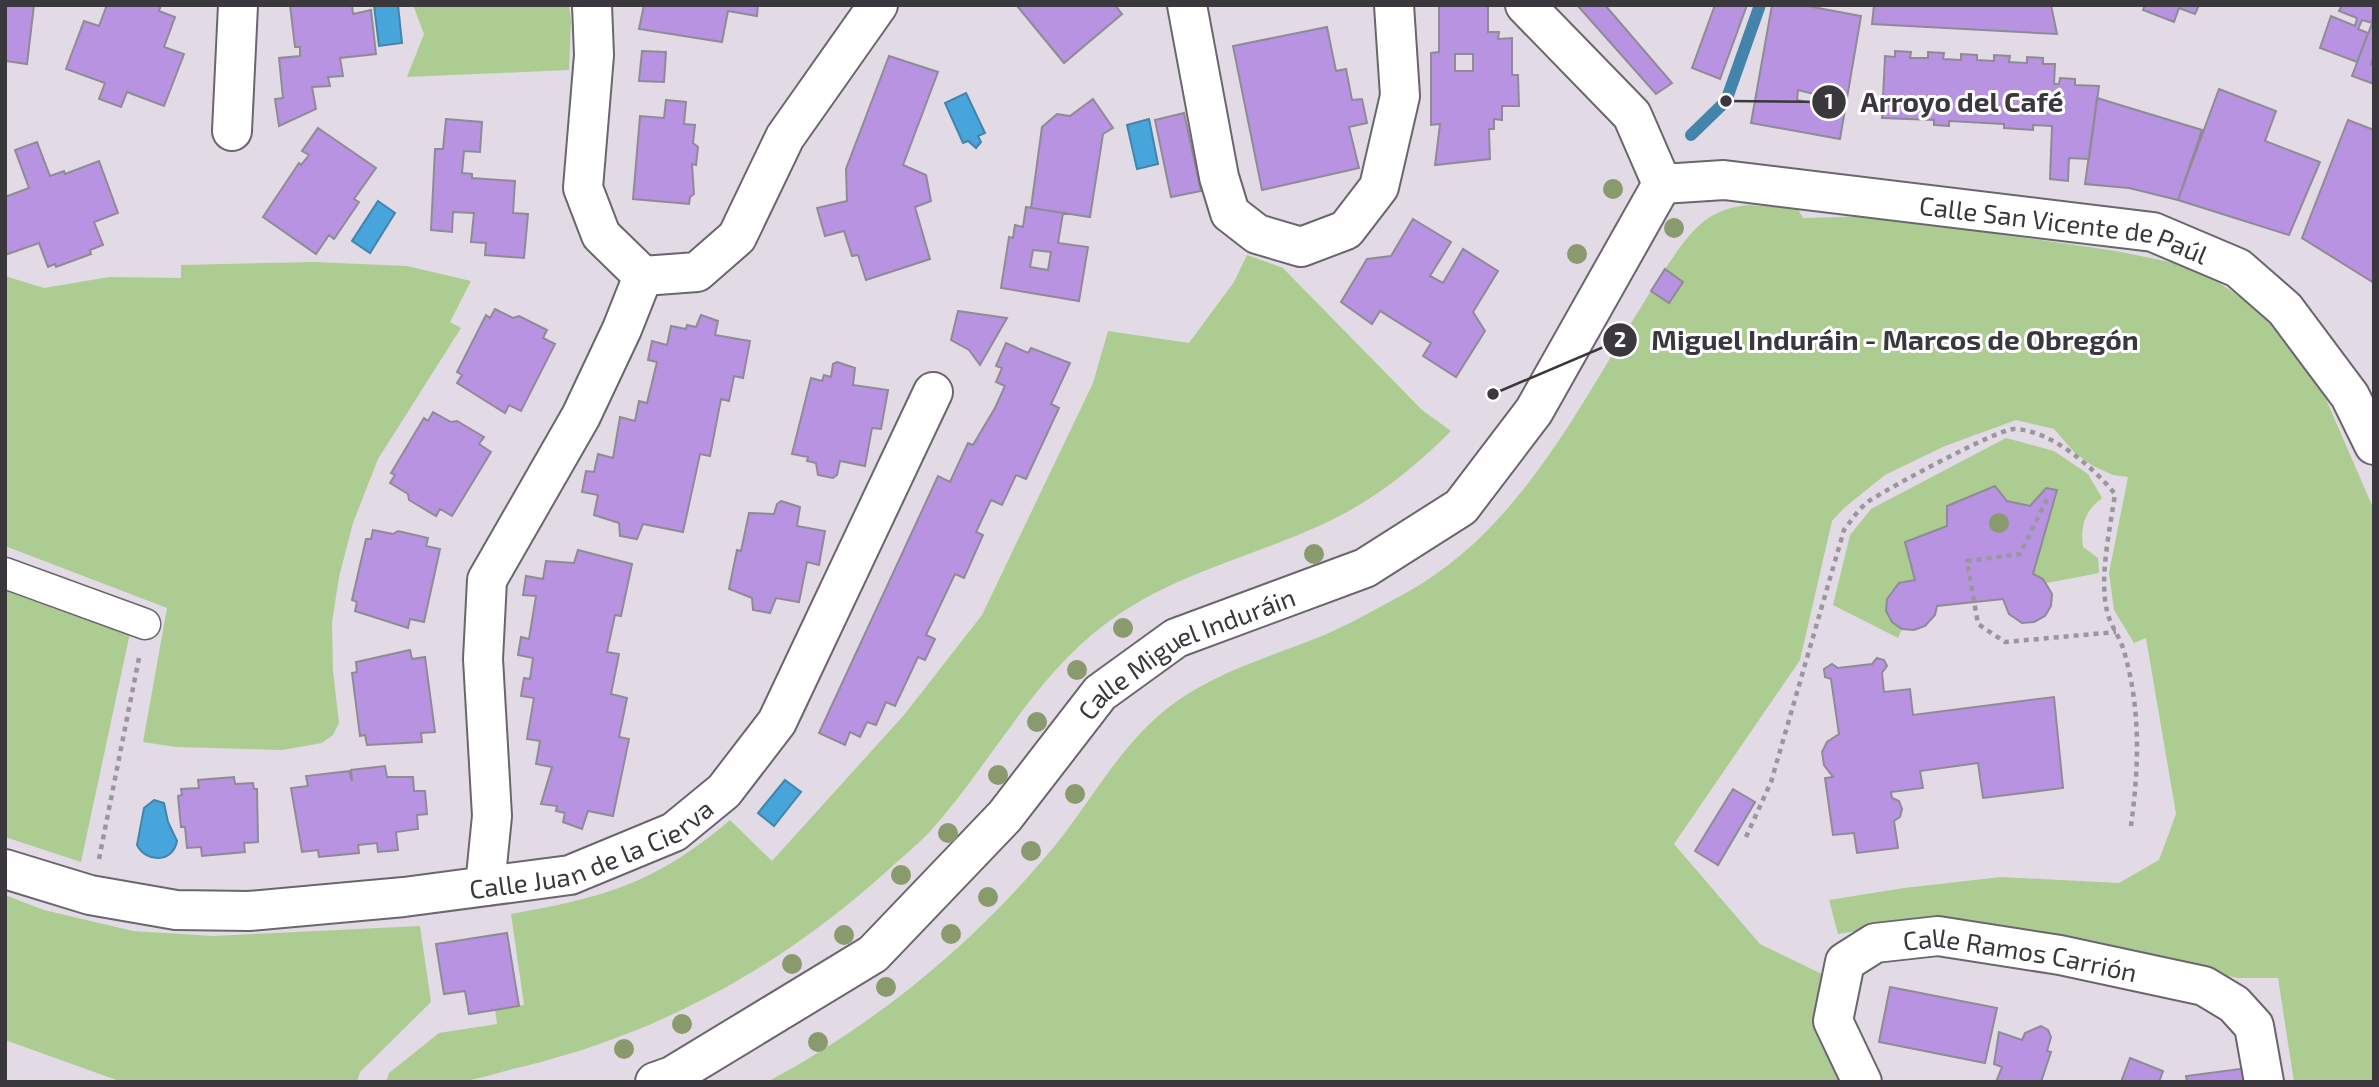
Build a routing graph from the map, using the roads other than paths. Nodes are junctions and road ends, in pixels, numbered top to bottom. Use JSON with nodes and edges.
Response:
{"nodes":[{"id":1,"x":238,"y":5,"type":"edge"},
{"id":2,"x":592,"y":5,"type":"edge"},
{"id":3,"x":878,"y":5,"type":"edge"},
{"id":4,"x":1187,"y":5,"type":"edge"},
{"id":5,"x":1394,"y":5,"type":"edge"},
{"id":6,"x":1525,"y":5,"type":"edge"},
{"id":7,"x":232,"y":131,"type":"dead end"},
{"id":8,"x":1662,"y":184,"type":"junction"},
{"id":9,"x":643,"y":276,"type":"junction"},
{"id":10,"x":933,"y":393,"type":"dead end"},
{"id":11,"x":2374,"y":445,"type":"edge"},
{"id":12,"x":5,"y":573,"type":"edge"},
{"id":13,"x":145,"y":624,"type":"road end"},
{"id":14,"x":5,"y":869,"type":"edge"},
{"id":15,"x":485,"y":886,"type":"junction"},
{"id":16,"x":655,"y":1082,"type":"edge"},
{"id":17,"x":1862,"y":1082,"type":"edge"},
{"id":18,"x":2264,"y":1082,"type":"edge"}],
"edges":[{"from":1,"to":7,"type":"street"},
{"from":2,"to":9,"type":"street"},
{"from":3,"to":9,"type":"street"},
{"from":4,"to":5,"type":"street"},
{"from":6,"to":8,"type":"street"},
{"from":8,"to":11,"type":"street","name":"Calle San Vicente de Paúl"},
{"from":8,"to":16,"type":"street","name":"Calle Miguel Induráin"},
{"from":9,"to":15,"type":"street"},
{"from":10,"to":15,"type":"street","name":"Calle Juan de la Cierva"},
{"from":12,"to":13,"type":"street"},
{"from":14,"to":15,"type":"street","name":"Calle Juan de la Cierva"},
{"from":17,"to":18,"type":"street","name":"Calle Ramos Carrión"}]}
